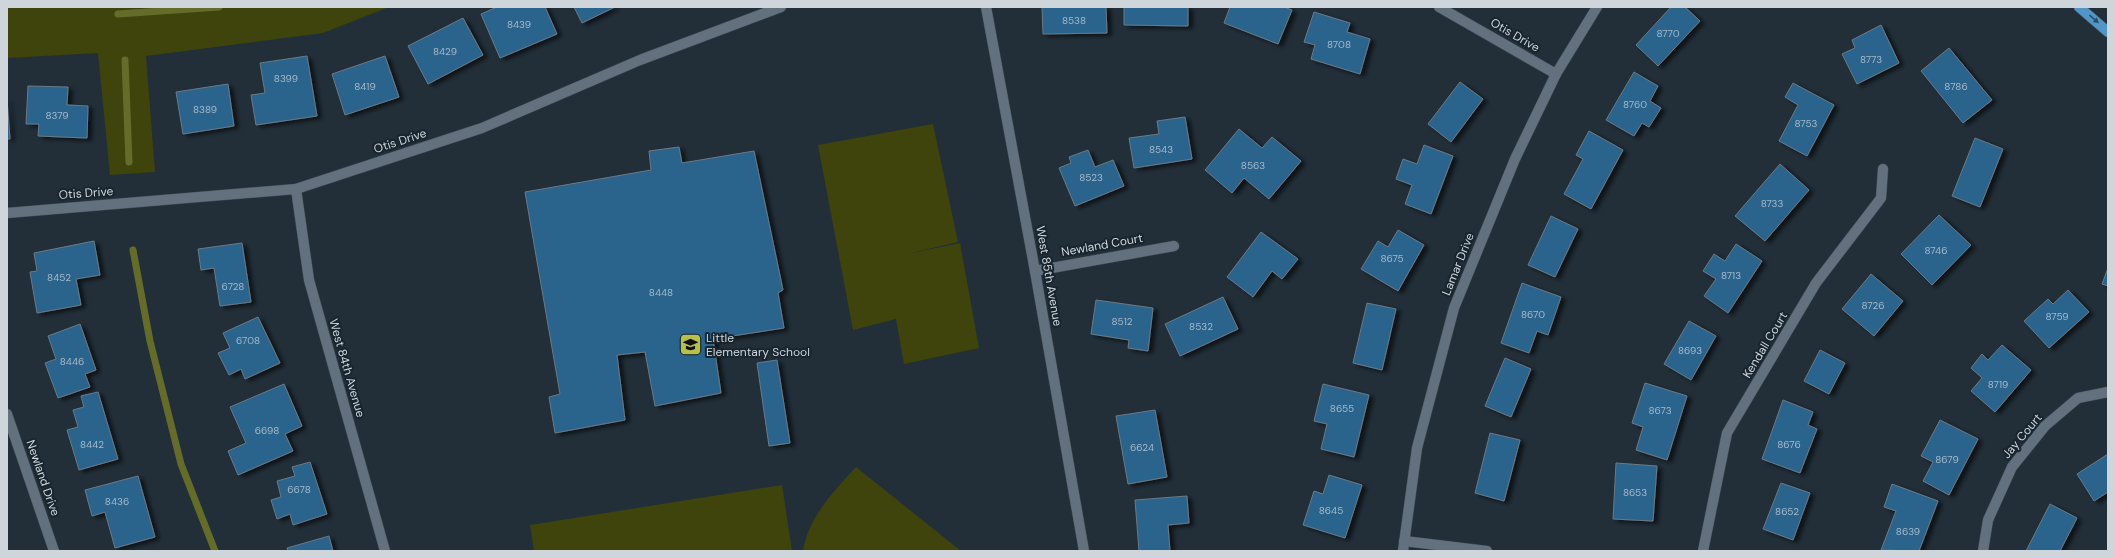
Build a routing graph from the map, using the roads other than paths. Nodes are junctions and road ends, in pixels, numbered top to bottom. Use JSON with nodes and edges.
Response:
{"nodes":[{"id":1,"x":780,"y":7,"type":"edge"},
{"id":2,"x":986,"y":7,"type":"edge"},
{"id":3,"x":1439,"y":7,"type":"edge"},
{"id":4,"x":1597,"y":7,"type":"edge"},
{"id":5,"x":2079,"y":7,"type":"edge"},
{"id":6,"x":2108,"y":32,"type":"edge"},
{"id":7,"x":1556,"y":74,"type":"junction"},
{"id":8,"x":1882,"y":169,"type":"dead end"},
{"id":9,"x":296,"y":189,"type":"junction"},
{"id":10,"x":7,"y":213,"type":"edge"},
{"id":11,"x":1174,"y":246,"type":"dead end"},
{"id":12,"x":1035,"y":271,"type":"junction"},
{"id":13,"x":2108,"y":392,"type":"edge"},
{"id":14,"x":7,"y":414,"type":"edge"},
{"id":15,"x":1404,"y":546,"type":"edge"},
{"id":16,"x":54,"y":551,"type":"edge"},
{"id":17,"x":385,"y":551,"type":"edge"},
{"id":18,"x":1084,"y":551,"type":"edge"},
{"id":19,"x":1487,"y":551,"type":"edge"},
{"id":20,"x":1703,"y":551,"type":"edge"},
{"id":21,"x":1983,"y":551,"type":"edge"}],
"edges":[{"from":1,"to":9,"type":"street","name":"Otis Drive"},
{"from":2,"to":12,"type":"street","name":"West 85th Avenue"},
{"from":3,"to":7,"type":"street","name":"Otis Drive"},
{"from":4,"to":7,"type":"street","name":"Lamar Drive"},
{"from":5,"to":6,"type":"main road","one_way":true},
{"from":7,"to":15,"type":"street","name":"Lamar Drive"},
{"from":8,"to":20,"type":"street","name":"Kendall Court"},
{"from":9,"to":10,"type":"street","name":"Otis Drive"},
{"from":9,"to":17,"type":"street","name":"West 84th Avenue"},
{"from":11,"to":12,"type":"street","name":"Newland Court"},
{"from":12,"to":18,"type":"street","name":"West 85th Avenue"},
{"from":13,"to":21,"type":"street","name":"Jay Court"},
{"from":14,"to":16,"type":"street","name":"Newland Drive"},
{"from":15,"to":19,"type":"street"}]}
